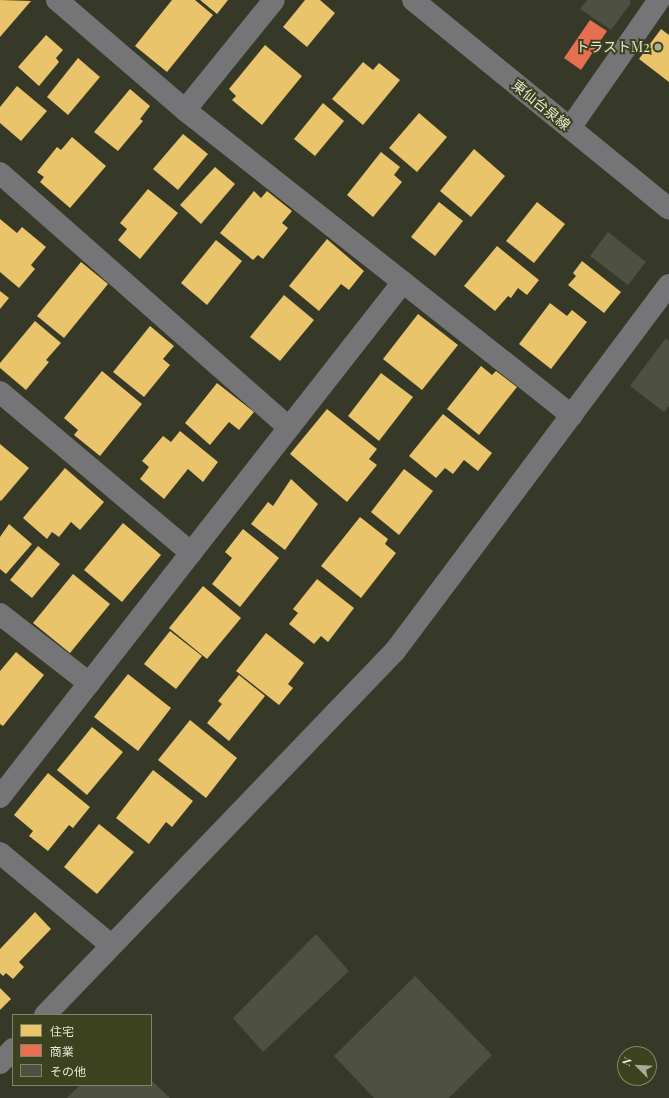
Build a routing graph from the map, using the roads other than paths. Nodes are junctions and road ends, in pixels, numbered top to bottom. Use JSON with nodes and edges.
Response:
{"nodes":[{"id":1,"x":56,"y":0,"type":"edge"},
{"id":2,"x":274,"y":0,"type":"edge"},
{"id":3,"x":413,"y":0,"type":"edge"},
{"id":4,"x":659,"y":0,"type":"edge"},
{"id":5,"x":185,"y":110,"type":"junction"},
{"id":6,"x":570,"y":128,"type":"junction"},
{"id":7,"x":0,"y":173,"type":"edge"},
{"id":8,"x":669,"y":209,"type":"edge"},
{"id":9,"x":403,"y":282,"type":"junction"},
{"id":10,"x":669,"y":285,"type":"edge"},
{"id":11,"x":0,"y":392,"type":"edge"},
{"id":12,"x":572,"y":416,"type":"junction"},
{"id":13,"x":289,"y":428,"type":"junction"},
{"id":14,"x":191,"y":553,"type":"junction"},
{"id":15,"x":0,"y":614,"type":"edge"},
{"id":16,"x":89,"y":683,"type":"junction"},
{"id":17,"x":0,"y":797,"type":"edge"},
{"id":18,"x":0,"y":853,"type":"edge"},
{"id":19,"x":111,"y":945,"type":"junction"},
{"id":20,"x":46,"y":1014,"type":"edge"},
{"id":21,"x":12,"y":1050,"type":"edge"},
{"id":22,"x":0,"y":1063,"type":"edge"}],
"edges":[{"from":1,"to":5,"type":"street"},
{"from":2,"to":5,"type":"street"},
{"from":3,"to":6,"type":"street","name":"東仙台泉線"},
{"from":4,"to":6,"type":"street"},
{"from":5,"to":9,"type":"street"},
{"from":6,"to":8,"type":"street","name":"東仙台泉線"},
{"from":7,"to":13,"type":"street"},
{"from":9,"to":12,"type":"street"},
{"from":9,"to":13,"type":"street"},
{"from":10,"to":12,"type":"street"},
{"from":11,"to":14,"type":"street"},
{"from":12,"to":19,"type":"street"},
{"from":13,"to":14,"type":"street"},
{"from":14,"to":16,"type":"street"},
{"from":15,"to":16,"type":"street"},
{"from":16,"to":17,"type":"street"},
{"from":18,"to":19,"type":"street"},
{"from":19,"to":20,"type":"street"},
{"from":21,"to":22,"type":"street"}]}
